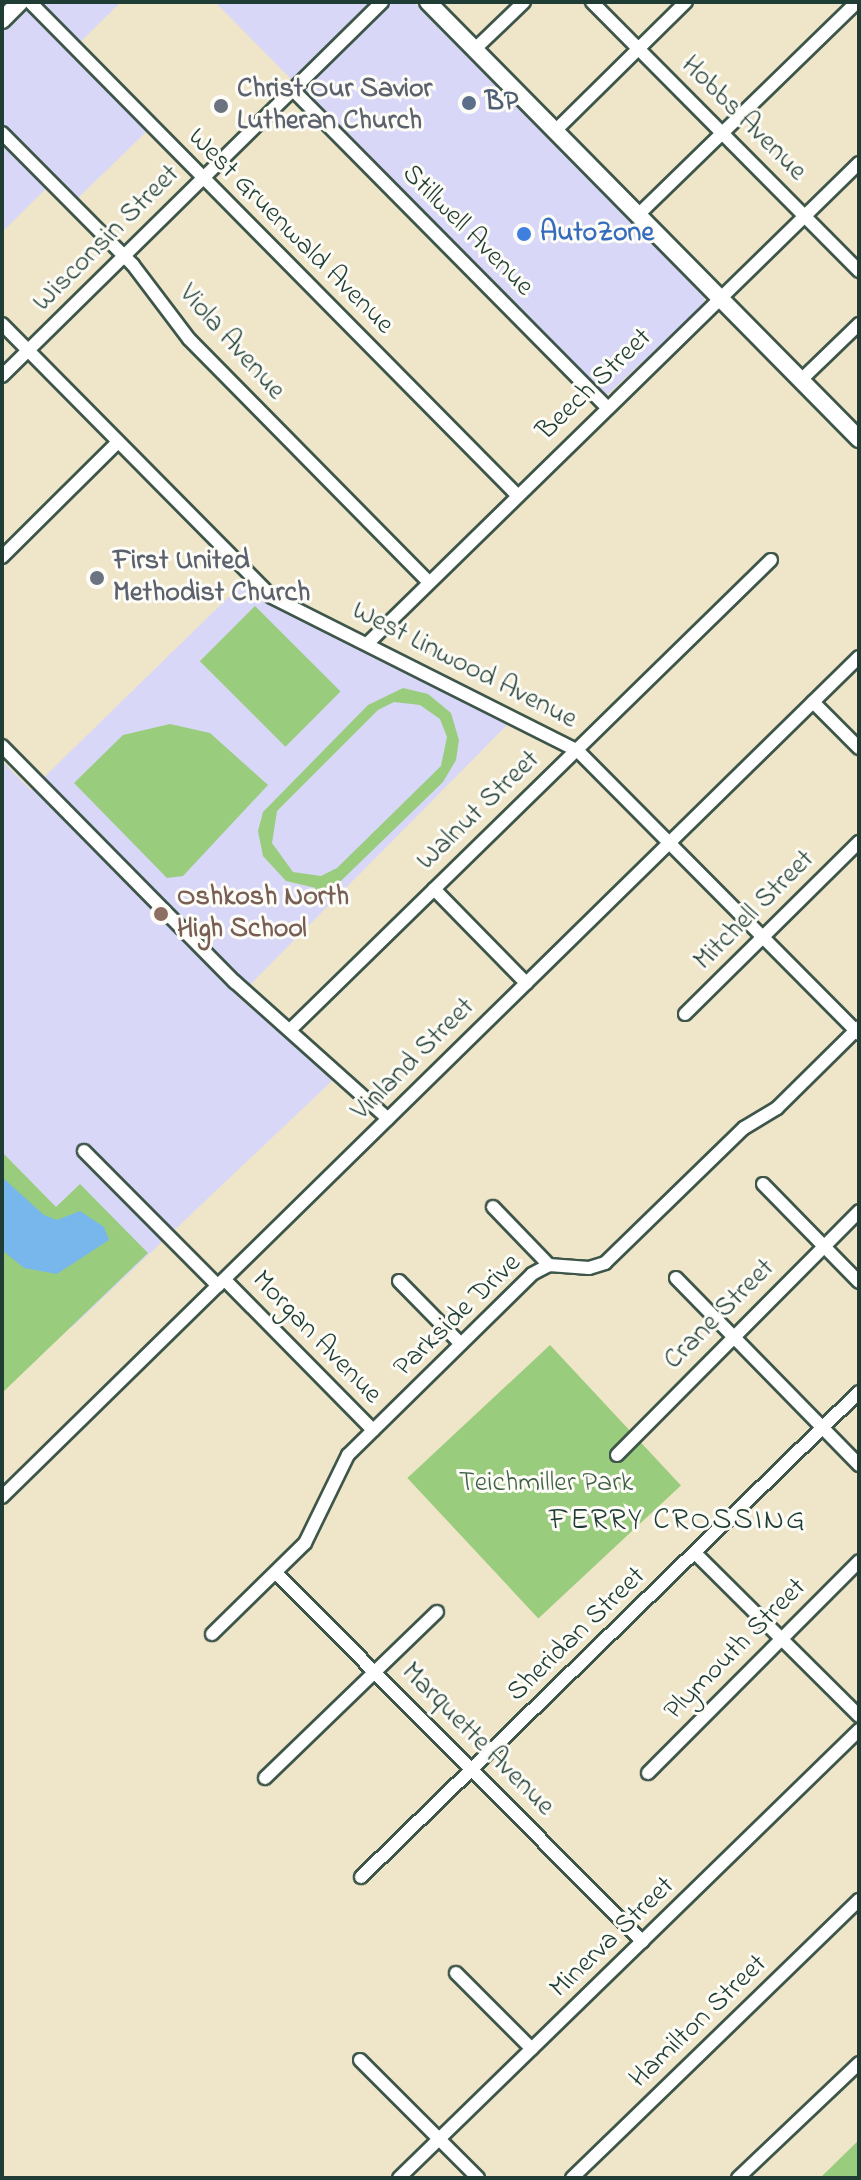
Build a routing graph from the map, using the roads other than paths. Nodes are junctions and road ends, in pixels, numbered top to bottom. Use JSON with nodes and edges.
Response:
{"nodes":[{"id":1,"x":20,"y":2,"type":"edge"},
{"id":2,"x":30,"y":2,"type":"edge"},
{"id":3,"x":382,"y":2,"type":"edge"},
{"id":4,"x":428,"y":2,"type":"edge"},
{"id":5,"x":524,"y":2,"type":"edge"},
{"id":6,"x":592,"y":2,"type":"edge"},
{"id":7,"x":686,"y":2,"type":"edge"},
{"id":8,"x":857,"y":2,"type":"edge"},
{"id":9,"x":2,"y":20,"type":"edge"},
{"id":10,"x":475,"y":49,"type":"junction"},
{"id":11,"x":638,"y":49,"type":"junction"},
{"id":12,"x":292,"y":89,"type":"junction"},
{"id":13,"x":555,"y":131,"type":"junction"},
{"id":14,"x":2,"y":133,"type":"edge"},
{"id":15,"x":723,"y":133,"type":"junction"},
{"id":16,"x":859,"y":163,"type":"edge"},
{"id":17,"x":203,"y":178,"type":"junction"},
{"id":18,"x":638,"y":215,"type":"junction"},
{"id":19,"x":805,"y":216,"type":"junction"},
{"id":20,"x":124,"y":256,"type":"junction"},
{"id":21,"x":859,"y":271,"type":"edge"},
{"id":22,"x":720,"y":298,"type":"junction"},
{"id":23,"x":2,"y":324,"type":"edge"},
{"id":24,"x":859,"y":324,"type":"edge"},
{"id":25,"x":28,"y":351,"type":"junction"},
{"id":26,"x":2,"y":376,"type":"edge"},
{"id":27,"x":801,"y":380,"type":"junction"},
{"id":28,"x":607,"y":407,"type":"junction"},
{"id":29,"x":859,"y":439,"type":"edge"},
{"id":30,"x":118,"y":442,"type":"junction"},
{"id":31,"x":517,"y":495,"type":"junction"},
{"id":32,"x":2,"y":557,"type":"edge"},
{"id":33,"x":771,"y":560,"type":"dead end"},
{"id":34,"x":429,"y":582,"type":"junction"},
{"id":35,"x":367,"y":644,"type":"junction"},
{"id":36,"x":859,"y":657,"type":"edge"},
{"id":37,"x":813,"y":702,"type":"junction"},
{"id":38,"x":2,"y":746,"type":"edge"},
{"id":39,"x":859,"y":748,"type":"edge"},
{"id":40,"x":578,"y":751,"type":"junction"},
{"id":41,"x":670,"y":842,"type":"junction"},
{"id":42,"x":859,"y":842,"type":"edge"},
{"id":43,"x":434,"y":889,"type":"junction"},
{"id":44,"x":763,"y":937,"type":"junction"},
{"id":45,"x":526,"y":983,"type":"junction"},
{"id":46,"x":685,"y":1014,"type":"dead end"},
{"id":47,"x":291,"y":1029,"type":"junction"},
{"id":48,"x":858,"y":1030,"type":"edge"},
{"id":49,"x":388,"y":1119,"type":"junction"},
{"id":50,"x":84,"y":1151,"type":"dead end"},
{"id":51,"x":763,"y":1184,"type":"dead end"},
{"id":52,"x":493,"y":1207,"type":"dead end"},
{"id":53,"x":859,"y":1211,"type":"edge"},
{"id":54,"x":823,"y":1246,"type":"junction"},
{"id":55,"x":549,"y":1265,"type":"junction"},
{"id":56,"x":676,"y":1278,"type":"dead end"},
{"id":57,"x":399,"y":1281,"type":"dead end"},
{"id":58,"x":859,"y":1282,"type":"edge"},
{"id":59,"x":221,"y":1283,"type":"junction"},
{"id":60,"x":732,"y":1336,"type":"junction"},
{"id":61,"x":461,"y":1344,"type":"junction"},
{"id":62,"x":859,"y":1392,"type":"edge"},
{"id":63,"x":823,"y":1428,"type":"junction"},
{"id":64,"x":373,"y":1430,"type":"junction"},
{"id":65,"x":617,"y":1455,"type":"dead end"},
{"id":66,"x":859,"y":1465,"type":"edge"},
{"id":67,"x":2,"y":1497,"type":"edge"},
{"id":68,"x":695,"y":1553,"type":"junction"},
{"id":69,"x":859,"y":1561,"type":"edge"},
{"id":70,"x":276,"y":1573,"type":"junction"},
{"id":71,"x":437,"y":1612,"type":"dead end"},
{"id":72,"x":212,"y":1634,"type":"dead end"},
{"id":73,"x":781,"y":1638,"type":"junction"},
{"id":74,"x":376,"y":1672,"type":"junction"},
{"id":75,"x":859,"y":1716,"type":"edge"},
{"id":76,"x":859,"y":1730,"type":"edge"},
{"id":77,"x":472,"y":1771,"type":"junction"},
{"id":78,"x":648,"y":1773,"type":"dead end"},
{"id":79,"x":265,"y":1778,"type":"dead end"},
{"id":80,"x":361,"y":1877,"type":"dead end"},
{"id":81,"x":859,"y":1900,"type":"edge"},
{"id":82,"x":643,"y":1942,"type":"junction"},
{"id":83,"x":456,"y":1973,"type":"dead end"},
{"id":84,"x":532,"y":2049,"type":"junction"},
{"id":85,"x":360,"y":2060,"type":"dead end"},
{"id":86,"x":859,"y":2063,"type":"edge"},
{"id":87,"x":439,"y":2139,"type":"junction"},
{"id":88,"x":399,"y":2178,"type":"edge"},
{"id":89,"x":478,"y":2178,"type":"edge"},
{"id":90,"x":572,"y":2178,"type":"edge"},
{"id":91,"x":738,"y":2178,"type":"edge"}],
"edges":[{"from":1,"to":9,"type":"main road"},
{"from":2,"to":17,"type":"street","name":"West Gruenwald Avenue"},
{"from":3,"to":12,"type":"street","name":"Wisconsin Street"},
{"from":4,"to":10,"type":"main road"},
{"from":5,"to":10,"type":"street"},
{"from":6,"to":11,"type":"street","name":"Hobbs Avenue"},
{"from":7,"to":11,"type":"street"},
{"from":8,"to":15,"type":"street"},
{"from":10,"to":13,"type":"main road"},
{"from":11,"to":13,"type":"street"},
{"from":11,"to":15,"type":"street","name":"Hobbs Avenue"},
{"from":12,"to":17,"type":"street","name":"Wisconsin Street"},
{"from":12,"to":28,"type":"street","name":"Stillwell Avenue"},
{"from":13,"to":18,"type":"main road"},
{"from":14,"to":20,"type":"street","name":"Viola Avenue"},
{"from":15,"to":18,"type":"street"},
{"from":15,"to":19,"type":"street","name":"Hobbs Avenue"},
{"from":16,"to":19,"type":"street","name":"Beech Street"},
{"from":17,"to":20,"type":"street","name":"Wisconsin Street"},
{"from":17,"to":31,"type":"street","name":"West Gruenwald Avenue"},
{"from":18,"to":22,"type":"main road"},
{"from":19,"to":21,"type":"street","name":"Hobbs Avenue"},
{"from":19,"to":22,"type":"street","name":"Beech Street"},
{"from":20,"to":25,"type":"street","name":"Wisconsin Street"},
{"from":20,"to":34,"type":"street","name":"Viola Avenue"},
{"from":22,"to":27,"type":"main road"},
{"from":22,"to":28,"type":"street","name":"Beech Street"},
{"from":23,"to":25,"type":"street","name":"West Linwood Avenue"},
{"from":24,"to":27,"type":"street"},
{"from":25,"to":26,"type":"street","name":"Wisconsin Street"},
{"from":25,"to":30,"type":"street","name":"West Linwood Avenue"},
{"from":27,"to":29,"type":"main road"},
{"from":28,"to":31,"type":"street","name":"Beech Street"},
{"from":30,"to":32,"type":"street"},
{"from":30,"to":35,"type":"street","name":"West Linwood Avenue"},
{"from":31,"to":34,"type":"street","name":"Beech Street"},
{"from":33,"to":40,"type":"street","name":"Walnut Street"},
{"from":34,"to":35,"type":"street","name":"Beech Street"},
{"from":35,"to":40,"type":"street","name":"West Linwood Avenue"},
{"from":36,"to":37,"type":"street","name":"Vinland Street"},
{"from":37,"to":39,"type":"street"},
{"from":37,"to":41,"type":"street","name":"Vinland Street"},
{"from":38,"to":47,"type":"street"},
{"from":40,"to":41,"type":"street","name":"West Linwood Avenue"},
{"from":40,"to":43,"type":"street","name":"Walnut Street"},
{"from":41,"to":44,"type":"street","name":"West Linwood Avenue"},
{"from":41,"to":45,"type":"street","name":"Vinland Street"},
{"from":42,"to":44,"type":"street","name":"Mitchell Street"},
{"from":43,"to":45,"type":"street"},
{"from":43,"to":47,"type":"street","name":"Walnut Street"},
{"from":44,"to":46,"type":"street","name":"Mitchell Street"},
{"from":44,"to":48,"type":"street","name":"West Linwood Avenue"},
{"from":45,"to":49,"type":"street","name":"Vinland Street"},
{"from":47,"to":49,"type":"street"},
{"from":48,"to":55,"type":"street","name":"Parkside Drive"},
{"from":49,"to":59,"type":"street","name":"Vinland Street"},
{"from":50,"to":59,"type":"street","name":"Morgan Avenue"},
{"from":51,"to":54,"type":"street"},
{"from":52,"to":55,"type":"street"},
{"from":53,"to":54,"type":"street","name":"Crane Street"},
{"from":54,"to":58,"type":"street"},
{"from":54,"to":60,"type":"street","name":"Crane Street"},
{"from":55,"to":61,"type":"street","name":"Parkside Drive"},
{"from":56,"to":60,"type":"street"},
{"from":57,"to":61,"type":"street"},
{"from":59,"to":64,"type":"street","name":"Morgan Avenue"},
{"from":59,"to":67,"type":"street","name":"Vinland Street"},
{"from":60,"to":63,"type":"street"},
{"from":60,"to":65,"type":"street","name":"Crane Street"},
{"from":61,"to":64,"type":"street","name":"Parkside Drive"},
{"from":62,"to":63,"type":"street","name":"Sheridan Street"},
{"from":63,"to":66,"type":"street"},
{"from":63,"to":68,"type":"street","name":"Sheridan Street"},
{"from":64,"to":70,"type":"street","name":"Parkside Drive"},
{"from":68,"to":73,"type":"street"},
{"from":68,"to":77,"type":"street","name":"Sheridan Street"},
{"from":69,"to":73,"type":"street","name":"Plymouth Street"},
{"from":70,"to":72,"type":"street","name":"Parkside Drive"},
{"from":70,"to":74,"type":"street","name":"Marquette Avenue"},
{"from":71,"to":74,"type":"street"},
{"from":73,"to":75,"type":"street"},
{"from":73,"to":78,"type":"street","name":"Plymouth Street"},
{"from":74,"to":77,"type":"street","name":"Marquette Avenue"},
{"from":74,"to":79,"type":"street"},
{"from":76,"to":82,"type":"street","name":"Minerva Street"},
{"from":77,"to":80,"type":"street","name":"Sheridan Street"},
{"from":77,"to":82,"type":"street","name":"Marquette Avenue"},
{"from":81,"to":90,"type":"street","name":"Hamilton Street"},
{"from":82,"to":84,"type":"street","name":"Minerva Street"},
{"from":83,"to":84,"type":"street"},
{"from":84,"to":87,"type":"street","name":"Minerva Street"},
{"from":85,"to":87,"type":"street"},
{"from":86,"to":91,"type":"street"},
{"from":87,"to":88,"type":"street","name":"Minerva Street"},
{"from":87,"to":89,"type":"street"}]}
